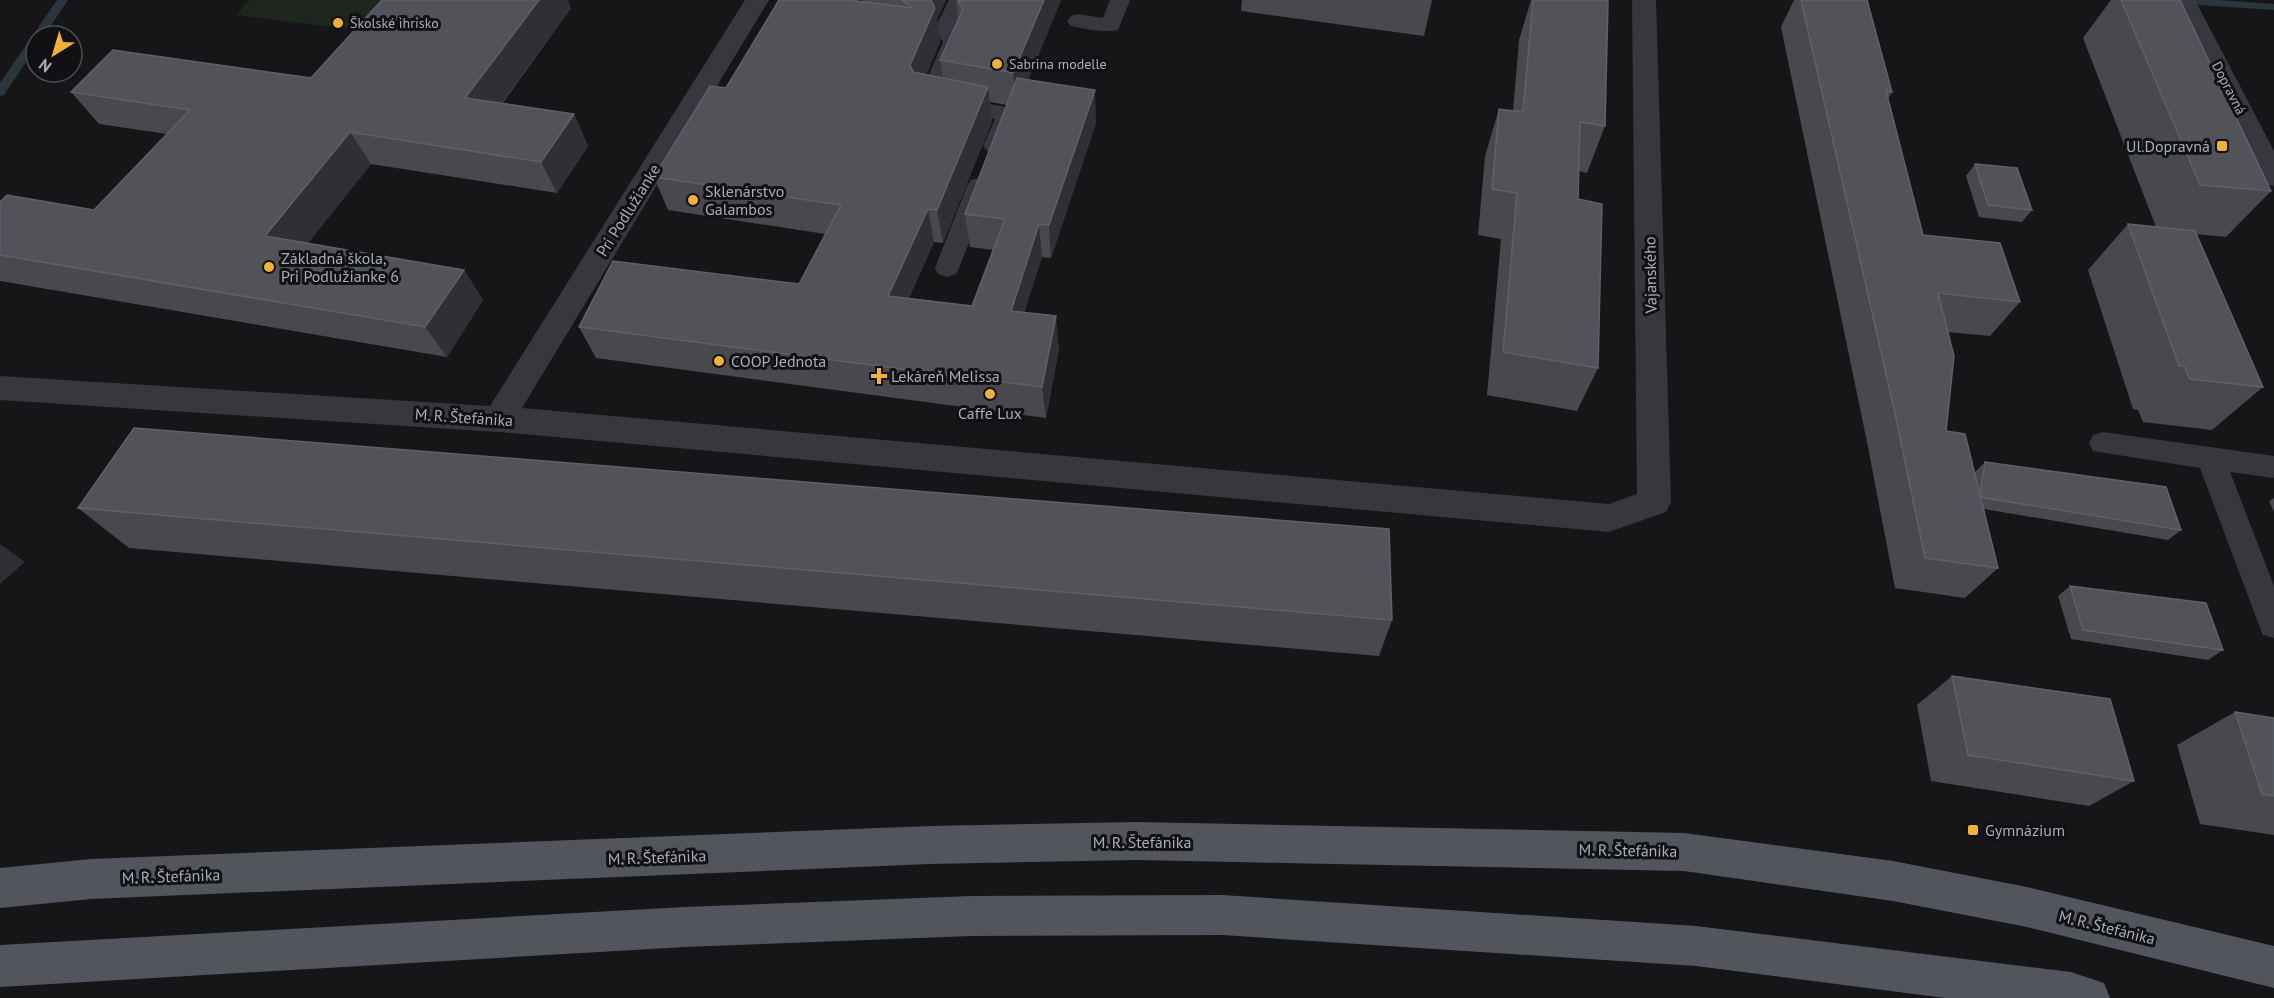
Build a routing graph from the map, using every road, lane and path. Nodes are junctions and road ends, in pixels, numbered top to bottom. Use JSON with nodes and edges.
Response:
{"nodes":[{"id":1,"x":757,"y":0,"type":"edge"},
{"id":2,"x":959,"y":0,"type":"edge"},
{"id":3,"x":1120,"y":0,"type":"edge"},
{"id":4,"x":1644,"y":0,"type":"edge"},
{"id":5,"x":2188,"y":11,"type":"edge"},
{"id":6,"x":1078,"y":21,"type":"dead end"},
{"id":7,"x":2274,"y":177,"type":"edge"},
{"id":8,"x":947,"y":268,"type":"dead end"},
{"id":9,"x":0,"y":388,"type":"edge"},
{"id":10,"x":499,"y":419,"type":"junction"},
{"id":11,"x":2103,"y":443,"type":"dead end"},
{"id":12,"x":2211,"y":459,"type":"junction"},
{"id":13,"x":2274,"y":467,"type":"edge"},
{"id":14,"x":1609,"y":518,"type":"joint"},
{"id":15,"x":2274,"y":626,"type":"edge"},
{"id":16,"x":0,"y":888,"type":"edge"},
{"id":17,"x":0,"y":966,"type":"edge"},
{"id":18,"x":2274,"y":967,"type":"edge"},
{"id":19,"x":2089,"y":998,"type":"edge"}],
"edges":[{"from":1,"to":10,"type":"street","name":"Pri Podlužianke"},
{"from":2,"to":8,"type":"lane"},
{"from":3,"to":6,"type":"lane"},
{"from":4,"to":14,"type":"street","name":"Vajanského"},
{"from":5,"to":7,"type":"street","name":"Dopravná"},
{"from":9,"to":10,"type":"street","name":"M. R. Štefánika"},
{"from":10,"to":14,"type":"street","name":"M. R. Štefánika"},
{"from":11,"to":12,"type":"lane"},
{"from":12,"to":13,"type":"lane"},
{"from":12,"to":15,"type":"lane"},
{"from":16,"to":18,"type":"main road","name":"M. R. Štefánika"},
{"from":17,"to":19,"type":"main road"}]}
